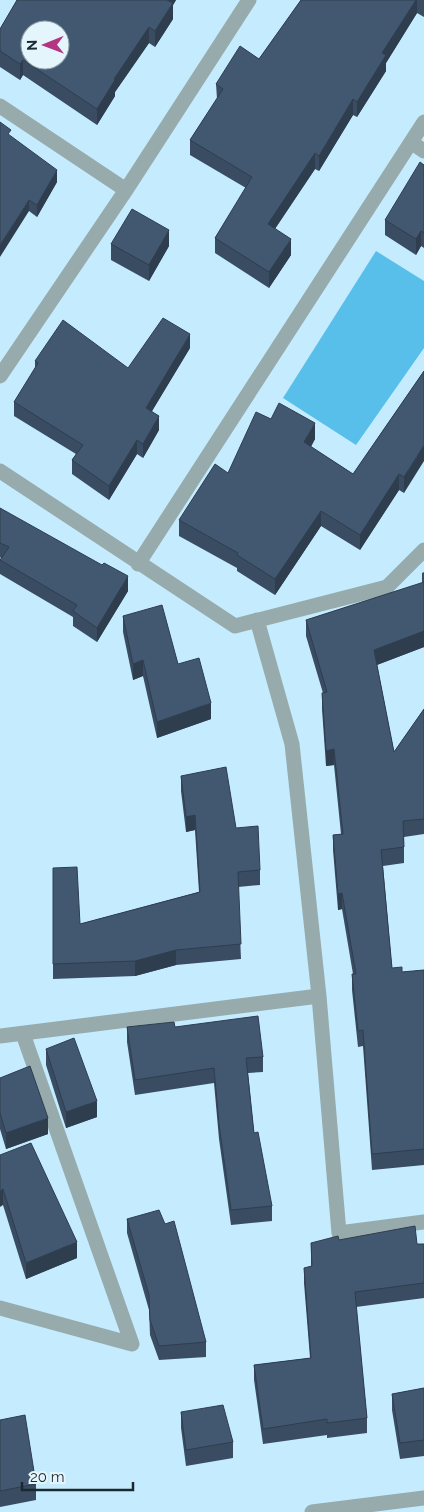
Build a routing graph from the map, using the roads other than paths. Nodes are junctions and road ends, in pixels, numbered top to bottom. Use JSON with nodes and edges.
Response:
{"nodes":[{"id":1,"x":249,"y":0,"type":"edge"},
{"id":2,"x":0,"y":106,"type":"edge"},
{"id":3,"x":424,"y":122,"type":"edge"},
{"id":4,"x":411,"y":142,"type":"junction"},
{"id":5,"x":424,"y":151,"type":"edge"},
{"id":6,"x":126,"y":190,"type":"junction"},
{"id":7,"x":0,"y":376,"type":"edge"},
{"id":8,"x":0,"y":471,"type":"edge"},
{"id":9,"x":424,"y":550,"type":"edge"},
{"id":10,"x":138,"y":564,"type":"junction"},
{"id":11,"x":257,"y":620,"type":"junction"},
{"id":12,"x":319,"y":996,"type":"junction"},
{"id":13,"x":23,"y":1034,"type":"junction"},
{"id":14,"x":0,"y":1036,"type":"edge"},
{"id":15,"x":424,"y":1222,"type":"edge"},
{"id":16,"x":0,"y":1308,"type":"edge"},
{"id":17,"x":424,"y":1498,"type":"edge"},
{"id":18,"x":319,"y":1512,"type":"edge"}],
"edges":[{"from":1,"to":6,"type":"street"},
{"from":2,"to":6,"type":"street"},
{"from":3,"to":4,"type":"street"},
{"from":4,"to":5,"type":"street"},
{"from":4,"to":10,"type":"street"},
{"from":6,"to":7,"type":"street"},
{"from":8,"to":10,"type":"street"},
{"from":9,"to":11,"type":"street"},
{"from":10,"to":11,"type":"street"},
{"from":11,"to":12,"type":"street"},
{"from":12,"to":13,"type":"street"},
{"from":12,"to":15,"type":"street"},
{"from":13,"to":14,"type":"street"},
{"from":13,"to":16,"type":"street"},
{"from":17,"to":18,"type":"street"}]}
